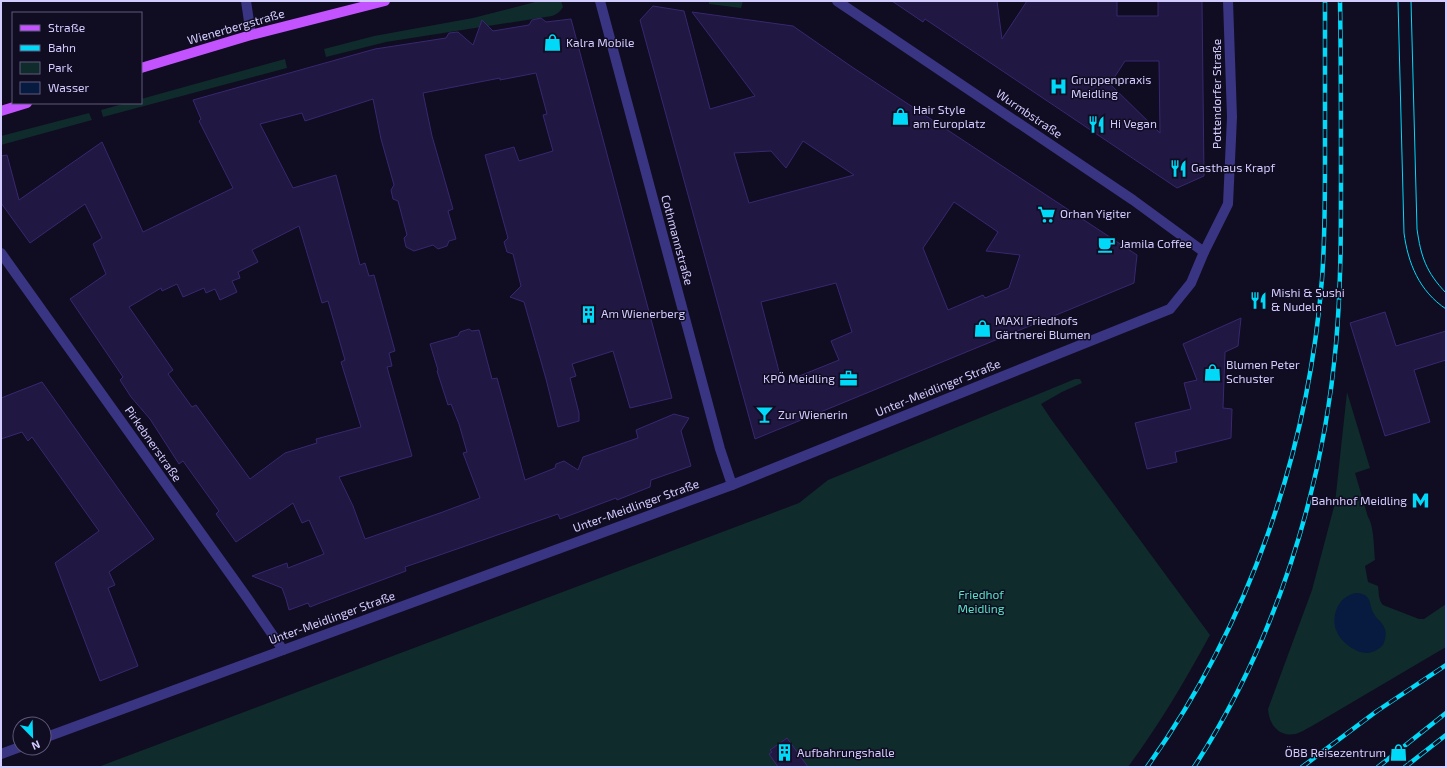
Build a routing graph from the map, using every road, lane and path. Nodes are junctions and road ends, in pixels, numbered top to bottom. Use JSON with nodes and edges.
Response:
{"nodes":[{"id":1,"x":246,"y":1,"type":"edge"},
{"id":2,"x":385,"y":1,"type":"edge"},
{"id":3,"x":600,"y":1,"type":"edge"},
{"id":4,"x":837,"y":1,"type":"edge"},
{"id":5,"x":1228,"y":1,"type":"edge"},
{"id":6,"x":251,"y":35,"type":"junction"},
{"id":7,"x":142,"y":68,"type":"edge"},
{"id":8,"x":24,"y":104,"type":"edge"},
{"id":9,"x":1,"y":111,"type":"edge"},
{"id":10,"x":1204,"y":252,"type":"junction"},
{"id":11,"x":1,"y":253,"type":"edge"},
{"id":12,"x":732,"y":485,"type":"junction"},
{"id":13,"x":283,"y":650,"type":"junction"},
{"id":14,"x":52,"y":735,"type":"edge"},
{"id":15,"x":12,"y":750,"type":"edge"},
{"id":16,"x":1,"y":754,"type":"edge"}],
"edges":[{"from":1,"to":6,"type":"street"},
{"from":2,"to":6,"type":"main road","name":"Wienerbergstraße"},
{"from":3,"to":12,"type":"street","name":"Cothmannstraße"},
{"from":4,"to":10,"type":"street","name":"Wurmbstraße"},
{"from":5,"to":10,"type":"street","name":"Pottendorfer Straße"},
{"from":6,"to":7,"type":"main road","name":"Wienerbergstraße"},
{"from":8,"to":9,"type":"main road"},
{"from":10,"to":12,"type":"street","name":"Unter-Meidlinger Straße"},
{"from":11,"to":13,"type":"street","name":"Pirkebnerstraße"},
{"from":12,"to":13,"type":"street","name":"Unter-Meidlinger Straße"},
{"from":13,"to":14,"type":"street","name":"Unter-Meidlinger Straße"},
{"from":15,"to":16,"type":"street"}]}
